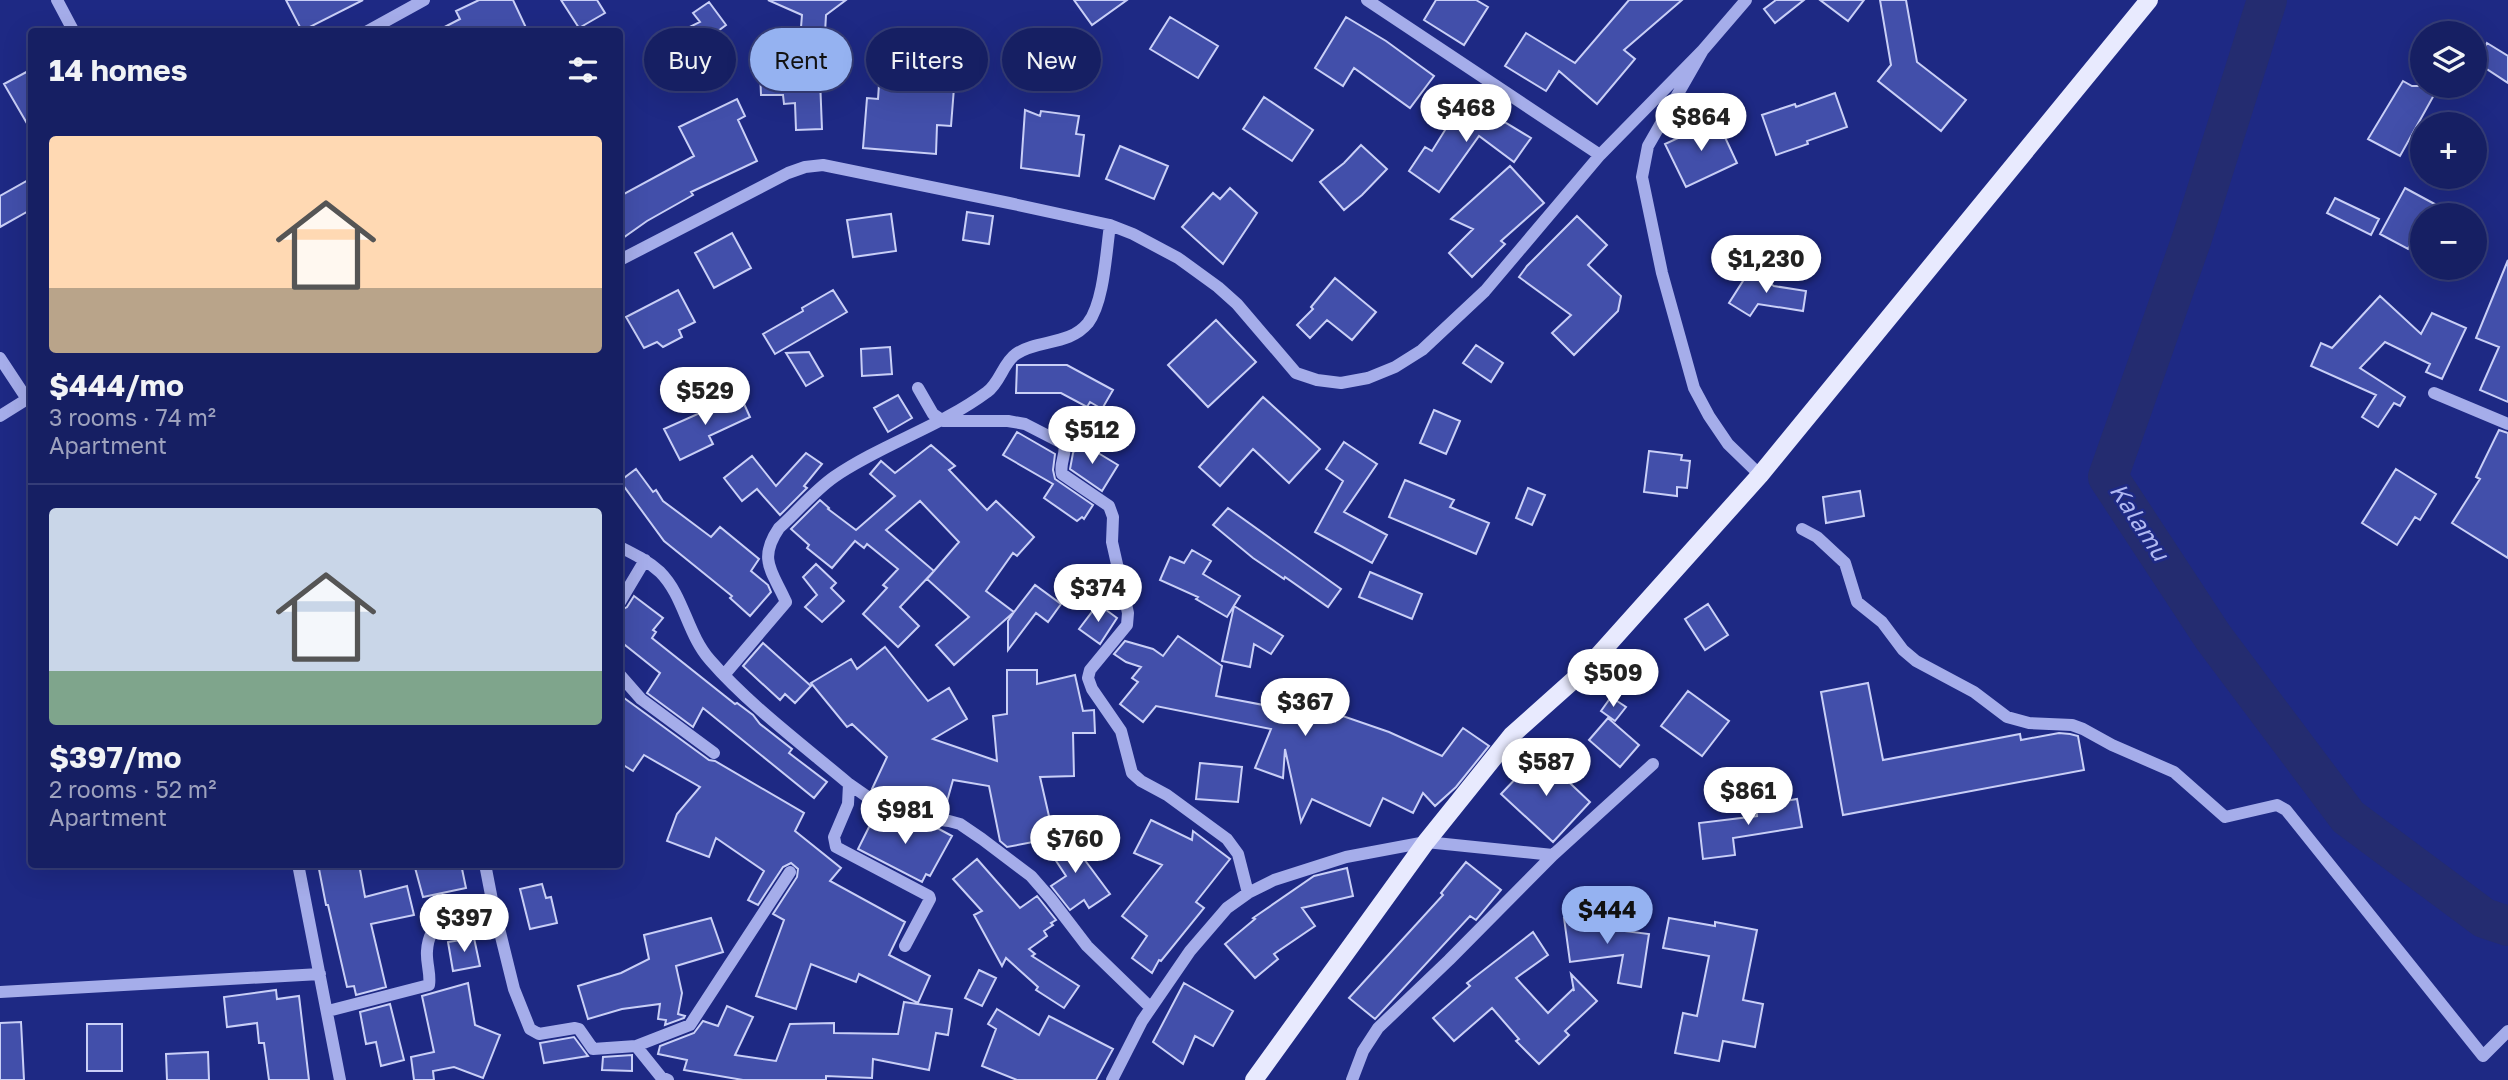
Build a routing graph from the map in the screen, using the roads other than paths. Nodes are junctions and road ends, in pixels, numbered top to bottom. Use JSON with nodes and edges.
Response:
{"nodes":[{"id":1,"x":58,"y":0,"type":"edge"},
{"id":2,"x":424,"y":0,"type":"edge"},
{"id":3,"x":1367,"y":0,"type":"edge"},
{"id":4,"x":1746,"y":0,"type":"edge"},
{"id":5,"x":2149,"y":0,"type":"edge"},
{"id":6,"x":405,"y":5,"type":"edge"},
{"id":7,"x":1731,"y":5,"type":"edge"},
{"id":8,"x":73,"y":28,"type":"edge"},
{"id":9,"x":372,"y":28,"type":"edge"},
{"id":10,"x":1703,"y":50,"type":"junction"},
{"id":11,"x":1600,"y":155,"type":"junction"},
{"id":12,"x":1110,"y":225,"type":"junction"},
{"id":13,"x":623,"y":258,"type":"edge"},
{"id":14,"x":0,"y":358,"type":"edge"},
{"id":15,"x":918,"y":388,"type":"dead end"},
{"id":16,"x":2434,"y":394,"type":"dead end"},
{"id":17,"x":28,"y":397,"type":"edge"},
{"id":18,"x":28,"y":399,"type":"edge"},
{"id":19,"x":0,"y":416,"type":"edge"},
{"id":20,"x":943,"y":421,"type":"junction"},
{"id":21,"x":2508,"y":424,"type":"edge"},
{"id":22,"x":1760,"y":475,"type":"junction"},
{"id":23,"x":1802,"y":529,"type":"dead end"},
{"id":24,"x":623,"y":548,"type":"edge"},
{"id":25,"x":645,"y":559,"type":"junction"},
{"id":26,"x":623,"y":597,"type":"edge"},
{"id":27,"x":724,"y":676,"type":"junction"},
{"id":28,"x":623,"y":678,"type":"edge"},
{"id":29,"x":714,"y":753,"type":"dead end"},
{"id":30,"x":1653,"y":764,"type":"dead end"},
{"id":31,"x":849,"y":784,"type":"junction"},
{"id":32,"x":1426,"y":842,"type":"junction"},
{"id":33,"x":1553,"y":855,"type":"junction"},
{"id":34,"x":299,"y":868,"type":"edge"},
{"id":35,"x":486,"y":868,"type":"edge"},
{"id":36,"x":790,"y":872,"type":"dead end"},
{"id":37,"x":1248,"y":893,"type":"junction"},
{"id":38,"x":492,"y":900,"type":"junction"},
{"id":39,"x":905,"y":946,"type":"dead end"},
{"id":40,"x":320,"y":974,"type":"junction"},
{"id":41,"x":0,"y":992,"type":"edge"},
{"id":42,"x":1151,"y":1008,"type":"junction"},
{"id":43,"x":328,"y":1011,"type":"junction"},
{"id":44,"x":2508,"y":1031,"type":"edge"},
{"id":45,"x":636,"y":1046,"type":"junction"},
{"id":46,"x":340,"y":1080,"type":"edge"},
{"id":47,"x":668,"y":1080,"type":"edge"},
{"id":48,"x":1112,"y":1080,"type":"edge"},
{"id":49,"x":1254,"y":1080,"type":"edge"},
{"id":50,"x":1352,"y":1080,"type":"edge"}],
"edges":[{"from":1,"to":8,"type":"street"},
{"from":2,"to":6,"type":"street"},
{"from":3,"to":11,"type":"street"},
{"from":4,"to":7,"type":"street"},
{"from":5,"to":22,"type":"main road"},
{"from":6,"to":9,"type":"street"},
{"from":7,"to":10,"type":"street"},
{"from":10,"to":11,"type":"street"},
{"from":10,"to":22,"type":"street"},
{"from":11,"to":12,"type":"street"},
{"from":12,"to":13,"type":"street"},
{"from":12,"to":20,"type":"street"},
{"from":14,"to":17,"type":"street"},
{"from":15,"to":20,"type":"street"},
{"from":16,"to":21,"type":"street"},
{"from":18,"to":19,"type":"street"},
{"from":20,"to":27,"type":"street"},
{"from":20,"to":37,"type":"street"},
{"from":22,"to":32,"type":"main road"},
{"from":23,"to":44,"type":"street"},
{"from":24,"to":25,"type":"street"},
{"from":25,"to":26,"type":"street"},
{"from":25,"to":27,"type":"street"},
{"from":27,"to":31,"type":"street"},
{"from":28,"to":29,"type":"street"},
{"from":30,"to":33,"type":"street"},
{"from":31,"to":39,"type":"street"},
{"from":31,"to":42,"type":"street"},
{"from":32,"to":33,"type":"street"},
{"from":32,"to":37,"type":"street"},
{"from":32,"to":49,"type":"main road"},
{"from":33,"to":50,"type":"street"},
{"from":34,"to":40,"type":"street"},
{"from":35,"to":38,"type":"street"},
{"from":36,"to":45,"type":"street"},
{"from":37,"to":42,"type":"street"},
{"from":38,"to":43,"type":"street"},
{"from":38,"to":45,"type":"street"},
{"from":40,"to":41,"type":"street"},
{"from":40,"to":43,"type":"street"},
{"from":42,"to":48,"type":"street"},
{"from":43,"to":46,"type":"street"},
{"from":45,"to":47,"type":"street"}]}
